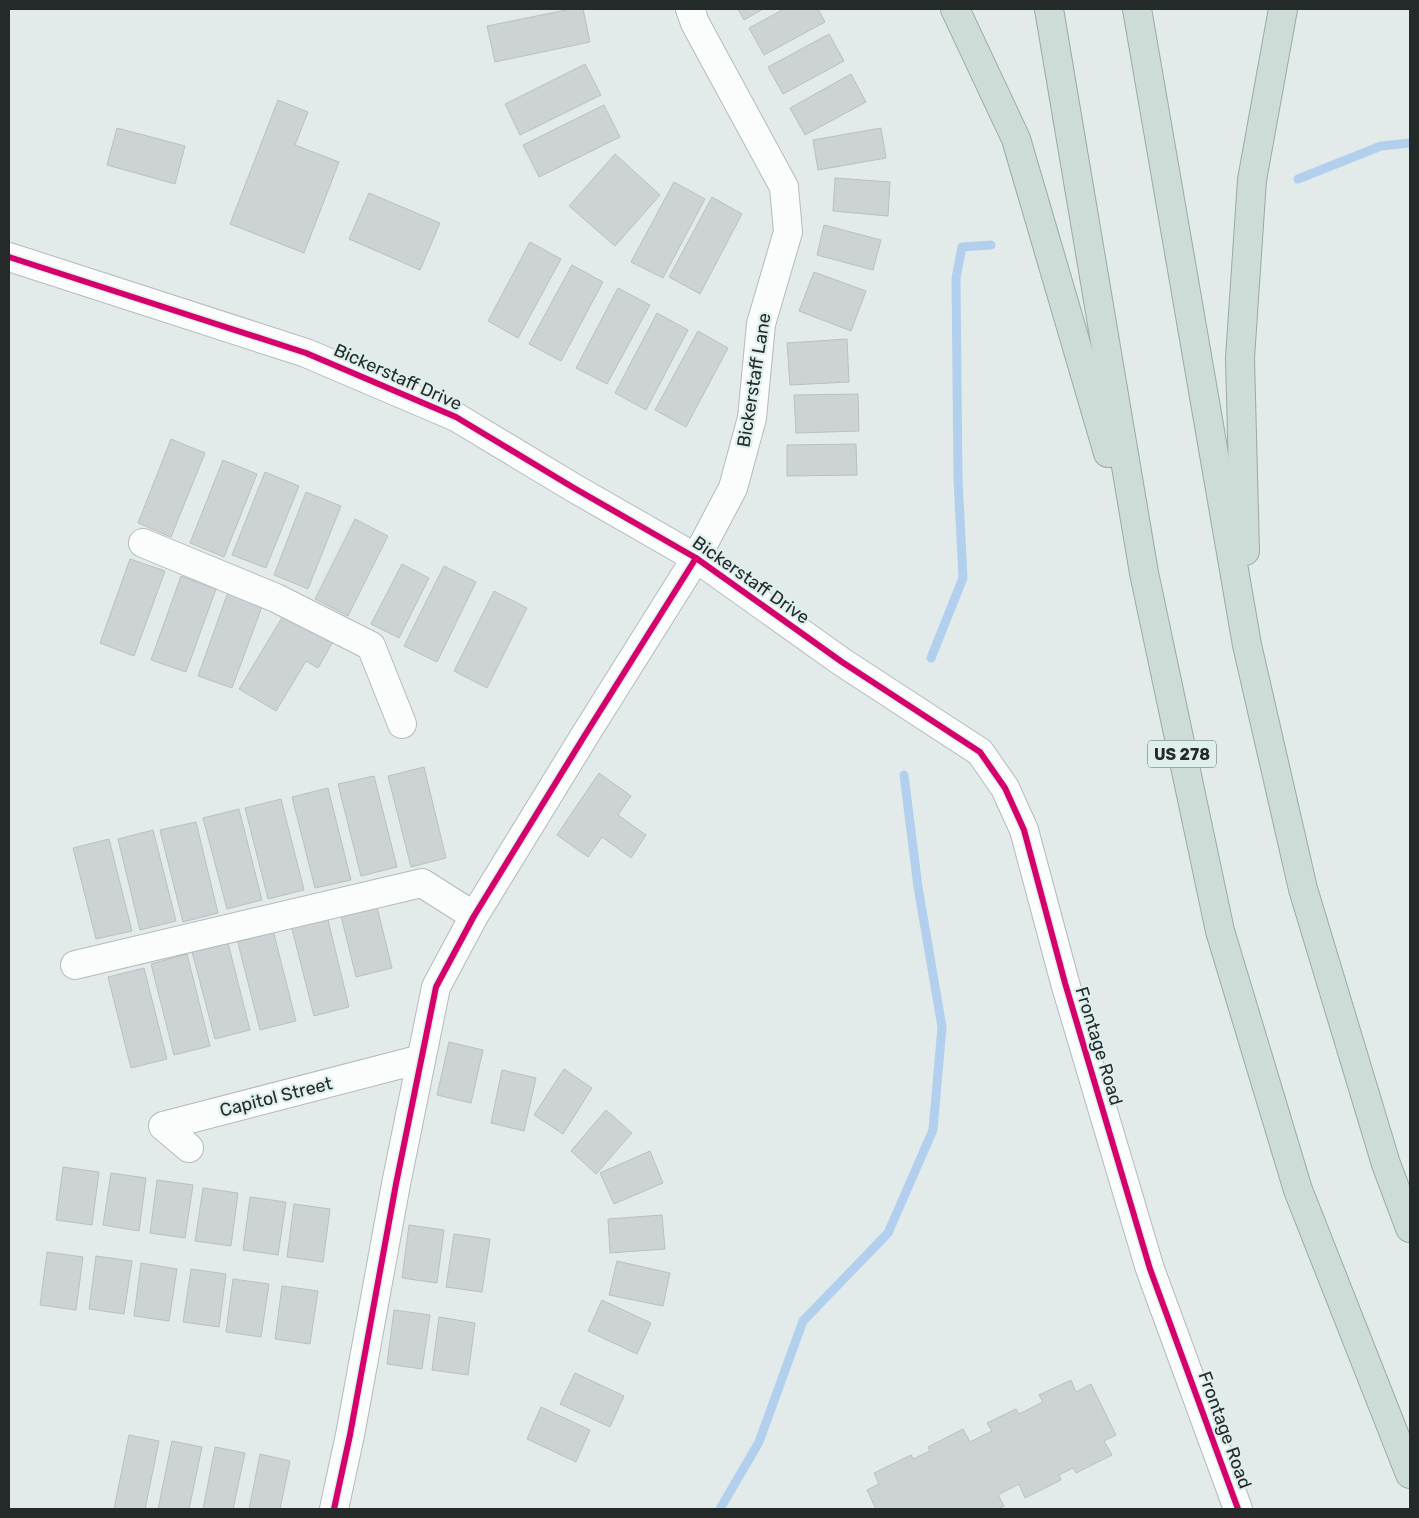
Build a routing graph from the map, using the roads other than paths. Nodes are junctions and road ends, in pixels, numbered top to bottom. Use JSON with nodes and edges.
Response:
{"nodes":[{"id":1,"x":690,"y":9,"type":"edge"},
{"id":2,"x":955,"y":9,"type":"edge"},
{"id":3,"x":1048,"y":9,"type":"edge"},
{"id":4,"x":1137,"y":9,"type":"edge"},
{"id":5,"x":1283,"y":9,"type":"edge"},
{"id":6,"x":9,"y":257,"type":"edge"},
{"id":7,"x":143,"y":543,"type":"dead end"},
{"id":8,"x":696,"y":558,"type":"junction"},
{"id":9,"x":1144,"y":573,"type":"junction"},
{"id":10,"x":1247,"y":645,"type":"junction"},
{"id":11,"x":842,"y":662,"type":"joint"},
{"id":12,"x":402,"y":724,"type":"dead end"},
{"id":13,"x":474,"y":916,"type":"junction"},
{"id":14,"x":75,"y":965,"type":"dead end"},
{"id":15,"x":421,"y":1060,"type":"junction"},
{"id":16,"x":189,"y":1148,"type":"dead end"},
{"id":17,"x":1410,"y":1228,"type":"edge"},
{"id":18,"x":1410,"y":1474,"type":"edge"},
{"id":19,"x":334,"y":1509,"type":"edge"},
{"id":20,"x":1238,"y":1509,"type":"edge"}],
"edges":[{"from":1,"to":8,"type":"street","name":"Bickerstaff Lane"},
{"from":2,"to":9,"type":"highway"},
{"from":3,"to":9,"type":"highway","number":"US 278"},
{"from":4,"to":10,"type":"highway"},
{"from":5,"to":10,"type":"highway"},
{"from":6,"to":8,"type":"street","name":"Bickerstaff Drive"},
{"from":7,"to":12,"type":"street"},
{"from":8,"to":11,"type":"street","name":"Bickerstaff Drive"},
{"from":8,"to":13,"type":"street","name":"Bickerstaff Lane"},
{"from":9,"to":18,"type":"highway","number":"US 278"},
{"from":10,"to":17,"type":"highway"},
{"from":11,"to":20,"type":"street","name":"Frontage Road"},
{"from":13,"to":14,"type":"street"},
{"from":13,"to":15,"type":"street","name":"Bickerstaff Lane"},
{"from":15,"to":16,"type":"street","name":"Capitol Street"},
{"from":15,"to":19,"type":"street","name":"Bickerstaff Lane"}]}
